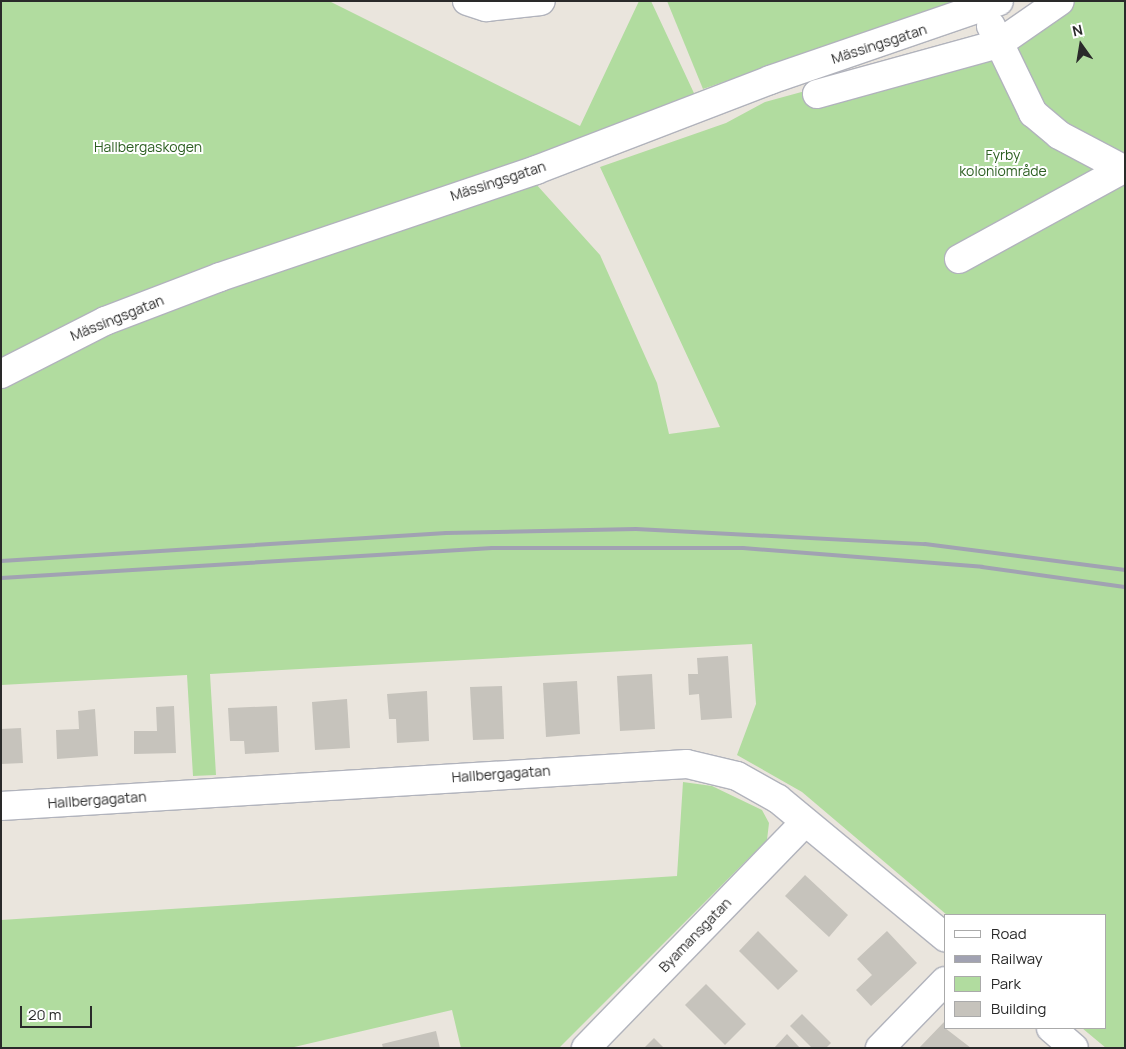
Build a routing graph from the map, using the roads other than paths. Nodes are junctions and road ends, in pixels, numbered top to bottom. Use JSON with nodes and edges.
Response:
{"nodes":[{"id":1,"x":467,"y":1,"type":"edge"},
{"id":2,"x":541,"y":1,"type":"edge"},
{"id":3,"x":1060,"y":1,"type":"edge"},
{"id":4,"x":994,"y":4,"type":"edge"},
{"id":5,"x":998,"y":44,"type":"junction"},
{"id":6,"x":817,"y":94,"type":"dead end"},
{"id":7,"x":1124,"y":169,"type":"edge"},
{"id":8,"x":959,"y":259,"type":"dead end"},
{"id":9,"x":1,"y":374,"type":"edge"},
{"id":10,"x":1,"y":806,"type":"edge"},
{"id":11,"x":804,"y":823,"type":"junction"},
{"id":12,"x":944,"y":936,"type":"edge"},
{"id":13,"x":944,"y":982,"type":"edge"},
{"id":14,"x":1052,"y":1029,"type":"edge"},
{"id":15,"x":586,"y":1048,"type":"edge"},
{"id":16,"x":880,"y":1048,"type":"edge"},
{"id":17,"x":1074,"y":1048,"type":"edge"}],
"edges":[{"from":1,"to":2,"type":"street"},
{"from":3,"to":5,"type":"street"},
{"from":4,"to":5,"type":"street"},
{"from":4,"to":9,"type":"street","name":"Mässingsgatan"},
{"from":5,"to":6,"type":"street"},
{"from":5,"to":7,"type":"street"},
{"from":7,"to":8,"type":"street"},
{"from":10,"to":11,"type":"street","name":"Hallbergagatan"},
{"from":11,"to":12,"type":"street","name":"Hallbergagatan"},
{"from":11,"to":15,"type":"street","name":"Byamansgatan"},
{"from":13,"to":16,"type":"street"},
{"from":14,"to":17,"type":"street"}]}
